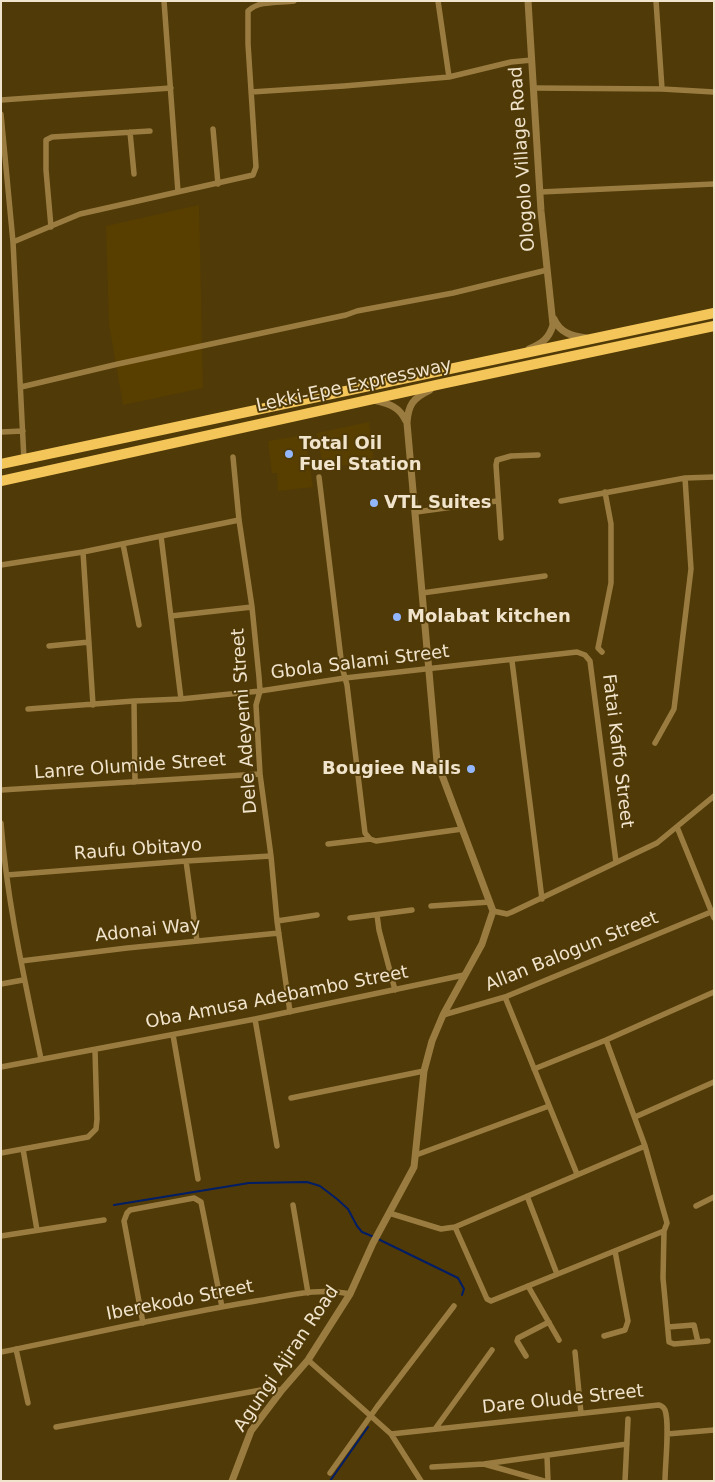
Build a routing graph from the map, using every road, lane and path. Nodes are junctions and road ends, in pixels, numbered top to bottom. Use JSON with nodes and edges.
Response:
{"nodes":[{"id":1,"x":164,"y":1,"type":"edge"},
{"id":2,"x":294,"y":1,"type":"edge"},
{"id":3,"x":438,"y":1,"type":"edge"},
{"id":4,"x":528,"y":1,"type":"edge"},
{"id":5,"x":656,"y":1,"type":"edge"},
{"id":6,"x":532,"y":60,"type":"junction"},
{"id":7,"x":449,"y":77,"type":"junction"},
{"id":8,"x":171,"y":88,"type":"junction"},
{"id":9,"x":533,"y":88,"type":"junction"},
{"id":10,"x":662,"y":89,"type":"junction"},
{"id":11,"x":252,"y":92,"type":"junction"},
{"id":12,"x":714,"y":92,"type":"edge"},
{"id":13,"x":1,"y":100,"type":"edge"},
{"id":14,"x":1,"y":114,"type":"edge"},
{"id":15,"x":213,"y":129,"type":"dead end"},
{"id":16,"x":150,"y":131,"type":"dead end"},
{"id":17,"x":130,"y":132,"type":"junction"},
{"id":18,"x":134,"y":174,"type":"dead end"},
{"id":19,"x":218,"y":184,"type":"junction"},
{"id":20,"x":714,"y":184,"type":"edge"},
{"id":21,"x":178,"y":192,"type":"junction"},
{"id":22,"x":540,"y":192,"type":"junction"},
{"id":23,"x":51,"y":227,"type":"junction"},
{"id":24,"x":13,"y":242,"type":"junction"},
{"id":25,"x":547,"y":270,"type":"junction"},
{"id":26,"x":714,"y":313,"type":"edge"},
{"id":27,"x":552,"y":315,"type":"junction"},
{"id":28,"x":714,"y":326,"type":"edge"},
{"id":29,"x":601,"y":337,"type":"junction"},
{"id":30,"x":512,"y":356,"type":"junction"},
{"id":31,"x":441,"y":384,"type":"junction"},
{"id":32,"x":20,"y":387,"type":"junction"},
{"id":33,"x":373,"y":400,"type":"junction"},
{"id":34,"x":407,"y":423,"type":"junction"},
{"id":35,"x":22,"y":431,"type":"junction"},
{"id":36,"x":1,"y":432,"type":"edge"},
{"id":37,"x":538,"y":455,"type":"dead end"},
{"id":38,"x":233,"y":458,"type":"dead end"},
{"id":39,"x":24,"y":460,"type":"junction"},
{"id":40,"x":1,"y":464,"type":"edge"},
{"id":41,"x":714,"y":477,"type":"edge"},
{"id":42,"x":319,"y":478,"type":"dead end"},
{"id":43,"x":685,"y":478,"type":"junction"},
{"id":44,"x":1,"y":481,"type":"edge"},
{"id":45,"x":605,"y":492,"type":"junction"},
{"id":46,"x":561,"y":501,"type":"dead end"},
{"id":47,"x":497,"y":502,"type":"junction"},
{"id":48,"x":416,"y":512,"type":"junction"},
{"id":49,"x":239,"y":520,"type":"junction"},
{"id":50,"x":161,"y":536,"type":"junction"},
{"id":51,"x":501,"y":538,"type":"dead end"},
{"id":52,"x":123,"y":544,"type":"junction"},
{"id":53,"x":83,"y":552,"type":"junction"},
{"id":54,"x":1,"y":565,"type":"edge"},
{"id":55,"x":545,"y":576,"type":"dead end"},
{"id":56,"x":422,"y":593,"type":"junction"},
{"id":57,"x":252,"y":607,"type":"junction"},
{"id":58,"x":171,"y":616,"type":"junction"},
{"id":59,"x":139,"y":625,"type":"dead end"},
{"id":60,"x":89,"y":642,"type":"junction"},
{"id":61,"x":49,"y":646,"type":"dead end"},
{"id":62,"x":577,"y":652,"type":"joint"},
{"id":63,"x":602,"y":652,"type":"dead end"},
{"id":64,"x":512,"y":660,"type":"junction"},
{"id":65,"x":430,"y":668,"type":"junction"},
{"id":66,"x":345,"y":678,"type":"junction"},
{"id":67,"x":260,"y":691,"type":"junction"},
{"id":68,"x":181,"y":699,"type":"junction"},
{"id":69,"x":134,"y":700,"type":"junction"},
{"id":70,"x":93,"y":704,"type":"junction"},
{"id":71,"x":28,"y":709,"type":"dead end"},
{"id":72,"x":655,"y":743,"type":"dead end"},
{"id":73,"x":260,"y":774,"type":"junction"},
{"id":74,"x":135,"y":782,"type":"junction"},
{"id":75,"x":1,"y":790,"type":"edge"},
{"id":76,"x":714,"y":796,"type":"edge"},
{"id":77,"x":1,"y":823,"type":"edge"},
{"id":78,"x":677,"y":827,"type":"junction"},
{"id":79,"x":462,"y":829,"type":"junction"},
{"id":80,"x":370,"y":839,"type":"junction"},
{"id":81,"x":328,"y":844,"type":"dead end"},
{"id":82,"x":271,"y":856,"type":"junction"},
{"id":83,"x":186,"y":861,"type":"junction"},
{"id":84,"x":616,"y":862,"type":"junction"},
{"id":85,"x":7,"y":875,"type":"junction"},
{"id":86,"x":9,"y":893,"type":"junction"},
{"id":87,"x":1,"y":895,"type":"edge"},
{"id":88,"x":542,"y":899,"type":"junction"},
{"id":89,"x":490,"y":902,"type":"junction"},
{"id":90,"x":431,"y":906,"type":"dead end"},
{"id":91,"x":412,"y":910,"type":"dead end"},
{"id":92,"x":493,"y":911,"type":"junction"},
{"id":93,"x":711,"y":912,"type":"junction"},
{"id":94,"x":317,"y":915,"type":"dead end"},
{"id":95,"x":377,"y":915,"type":"junction"},
{"id":96,"x":350,"y":918,"type":"dead end"},
{"id":97,"x":714,"y":918,"type":"edge"},
{"id":98,"x":277,"y":921,"type":"junction"},
{"id":99,"x":279,"y":933,"type":"junction"},
{"id":100,"x":197,"y":941,"type":"junction"},
{"id":101,"x":20,"y":961,"type":"junction"},
{"id":102,"x":464,"y":975,"type":"junction"},
{"id":103,"x":24,"y":980,"type":"junction"},
{"id":104,"x":1,"y":984,"type":"edge"},
{"id":105,"x":395,"y":990,"type":"junction"},
{"id":106,"x":714,"y":992,"type":"edge"},
{"id":107,"x":505,"y":997,"type":"junction"},
{"id":108,"x":290,"y":1012,"type":"junction"},
{"id":109,"x":443,"y":1015,"type":"junction"},
{"id":110,"x":255,"y":1020,"type":"junction"},
{"id":111,"x":173,"y":1035,"type":"junction"},
{"id":112,"x":606,"y":1040,"type":"junction"},
{"id":113,"x":95,"y":1050,"type":"junction"},
{"id":114,"x":41,"y":1059,"type":"junction"},
{"id":115,"x":1,"y":1067,"type":"edge"},
{"id":116,"x":534,"y":1069,"type":"junction"},
{"id":117,"x":424,"y":1070,"type":"junction"},
{"id":118,"x":714,"y":1082,"type":"edge"},
{"id":119,"x":291,"y":1098,"type":"dead end"},
{"id":120,"x":549,"y":1106,"type":"junction"},
{"id":121,"x":635,"y":1117,"type":"junction"},
{"id":122,"x":277,"y":1146,"type":"dead end"},
{"id":123,"x":645,"y":1146,"type":"junction"},
{"id":124,"x":23,"y":1149,"type":"junction"},
{"id":125,"x":1,"y":1153,"type":"edge"},
{"id":126,"x":416,"y":1155,"type":"junction"},
{"id":127,"x":577,"y":1174,"type":"junction"},
{"id":128,"x":198,"y":1179,"type":"dead end"},
{"id":129,"x":527,"y":1196,"type":"junction"},
{"id":130,"x":714,"y":1197,"type":"edge"},
{"id":131,"x":293,"y":1205,"type":"dead end"},
{"id":132,"x":696,"y":1206,"type":"dead end"},
{"id":133,"x":389,"y":1213,"type":"junction"},
{"id":134,"x":104,"y":1220,"type":"dead end"},
{"id":135,"x":455,"y":1227,"type":"junction"},
{"id":136,"x":36,"y":1230,"type":"junction"},
{"id":137,"x":664,"y":1231,"type":"junction"},
{"id":138,"x":1,"y":1236,"type":"edge"},
{"id":139,"x":615,"y":1251,"type":"junction"},
{"id":140,"x":557,"y":1274,"type":"junction"},
{"id":141,"x":528,"y":1286,"type":"junction"},
{"id":142,"x":308,"y":1293,"type":"junction"},
{"id":143,"x":350,"y":1294,"type":"junction"},
{"id":144,"x":454,"y":1306,"type":"dead end"},
{"id":145,"x":222,"y":1307,"type":"junction"},
{"id":146,"x":549,"y":1322,"type":"junction"},
{"id":147,"x":143,"y":1323,"type":"junction"},
{"id":148,"x":668,"y":1327,"type":"junction"},
{"id":149,"x":604,"y":1336,"type":"dead end"},
{"id":150,"x":559,"y":1340,"type":"dead end"},
{"id":151,"x":708,"y":1341,"type":"dead end"},
{"id":152,"x":698,"y":1342,"type":"junction"},
{"id":153,"x":16,"y":1349,"type":"junction"},
{"id":154,"x":492,"y":1350,"type":"dead end"},
{"id":155,"x":1,"y":1352,"type":"edge"},
{"id":156,"x":575,"y":1352,"type":"dead end"},
{"id":157,"x":526,"y":1356,"type":"dead end"},
{"id":158,"x":308,"y":1360,"type":"junction"},
{"id":159,"x":282,"y":1390,"type":"junction"},
{"id":160,"x":28,"y":1403,"type":"dead end"},
{"id":161,"x":581,"y":1414,"type":"junction"},
{"id":162,"x":370,"y":1416,"type":"junction"},
{"id":163,"x":628,"y":1419,"type":"dead end"},
{"id":164,"x":56,"y":1427,"type":"dead end"},
{"id":165,"x":435,"y":1429,"type":"junction"},
{"id":166,"x":714,"y":1430,"type":"edge"},
{"id":167,"x":391,"y":1434,"type":"junction"},
{"id":168,"x":667,"y":1434,"type":"junction"},
{"id":169,"x":627,"y":1444,"type":"junction"},
{"id":170,"x":547,"y":1456,"type":"junction"},
{"id":171,"x":484,"y":1464,"type":"junction"},
{"id":172,"x":432,"y":1467,"type":"dead end"},
{"id":173,"x":330,"y":1473,"type":"dead end"},
{"id":174,"x":232,"y":1481,"type":"edge"},
{"id":175,"x":421,"y":1481,"type":"edge"},
{"id":176,"x":544,"y":1481,"type":"edge"},
{"id":177,"x":548,"y":1481,"type":"edge"},
{"id":178,"x":625,"y":1481,"type":"edge"},
{"id":179,"x":665,"y":1481,"type":"edge"}],
"edges":[{"from":1,"to":8,"type":"street"},
{"from":2,"to":11,"type":"street"},
{"from":3,"to":7,"type":"street"},
{"from":4,"to":6,"type":"street","name":"Ologolo Village Road"},
{"from":5,"to":10,"type":"street"},
{"from":6,"to":7,"type":"street"},
{"from":6,"to":9,"type":"street","name":"Ologolo Village Road"},
{"from":7,"to":11,"type":"street"},
{"from":8,"to":13,"type":"street"},
{"from":8,"to":21,"type":"street"},
{"from":9,"to":10,"type":"street"},
{"from":9,"to":22,"type":"street","name":"Ologolo Village Road"},
{"from":10,"to":12,"type":"street"},
{"from":11,"to":19,"type":"street"},
{"from":14,"to":24,"type":"street"},
{"from":15,"to":19,"type":"street"},
{"from":16,"to":17,"type":"street"},
{"from":17,"to":18,"type":"street"},
{"from":17,"to":23,"type":"street"},
{"from":19,"to":21,"type":"street"},
{"from":20,"to":22,"type":"street"},
{"from":21,"to":23,"type":"street"},
{"from":22,"to":25,"type":"street","name":"Ologolo Village Road"},
{"from":23,"to":24,"type":"street"},
{"from":24,"to":32,"type":"street"},
{"from":25,"to":27,"type":"street","name":"Ologolo Village Road"},
{"from":25,"to":32,"type":"street"},
{"from":26,"to":29,"type":"highway","name":"Lekki-Epe Expressway"},
{"from":27,"to":29,"type":"street"},
{"from":27,"to":30,"type":"street"},
{"from":28,"to":31,"type":"highway","name":"Lekki-Epe Expressway"},
{"from":29,"to":30,"type":"highway","name":"Lekki-Epe Expressway"},
{"from":30,"to":39,"type":"highway","name":"Lekki-Epe Expressway"},
{"from":31,"to":33,"type":"highway","name":"Lekki-Epe Expressway"},
{"from":31,"to":34,"type":"street"},
{"from":32,"to":35,"type":"street"},
{"from":33,"to":34,"type":"street"},
{"from":33,"to":44,"type":"highway","name":"Lekki-Epe Expressway"},
{"from":34,"to":48,"type":"street"},
{"from":35,"to":36,"type":"street"},
{"from":35,"to":39,"type":"street"},
{"from":37,"to":47,"type":"street"},
{"from":38,"to":49,"type":"street","name":"Dele Adeyemi Street"},
{"from":39,"to":40,"type":"highway","name":"Lekki-Epe Expressway"},
{"from":41,"to":43,"type":"street"},
{"from":42,"to":66,"type":"street"},
{"from":43,"to":45,"type":"street"},
{"from":43,"to":72,"type":"street"},
{"from":45,"to":46,"type":"street"},
{"from":45,"to":63,"type":"street"},
{"from":47,"to":48,"type":"street"},
{"from":47,"to":51,"type":"street"},
{"from":48,"to":56,"type":"street"},
{"from":49,"to":50,"type":"street"},
{"from":49,"to":57,"type":"street","name":"Dele Adeyemi Street"},
{"from":50,"to":52,"type":"street"},
{"from":50,"to":58,"type":"street"},
{"from":52,"to":53,"type":"street"},
{"from":52,"to":59,"type":"street"},
{"from":53,"to":54,"type":"street"},
{"from":53,"to":60,"type":"street"},
{"from":55,"to":56,"type":"street"},
{"from":56,"to":65,"type":"street"},
{"from":57,"to":58,"type":"street"},
{"from":57,"to":67,"type":"street","name":"Dele Adeyemi Street"},
{"from":58,"to":68,"type":"street"},
{"from":60,"to":61,"type":"street"},
{"from":60,"to":70,"type":"street"},
{"from":62,"to":64,"type":"street","name":"Gbola Salami Street"},
{"from":62,"to":84,"type":"street","name":"Fatai Kaffo Street"},
{"from":64,"to":65,"type":"street","name":"Gbola Salami Street"},
{"from":64,"to":88,"type":"street"},
{"from":65,"to":66,"type":"street","name":"Gbola Salami Street"},
{"from":65,"to":79,"type":"street"},
{"from":66,"to":67,"type":"street","name":"Gbola Salami Street"},
{"from":66,"to":80,"type":"street"},
{"from":67,"to":68,"type":"street","name":"Gbola Salami Street"},
{"from":67,"to":73,"type":"street","name":"Dele Adeyemi Street"},
{"from":68,"to":69,"type":"street","name":"Gbola Salami Street"},
{"from":69,"to":70,"type":"street","name":"Gbola Salami Street"},
{"from":69,"to":74,"type":"street"},
{"from":70,"to":71,"type":"street","name":"Gbola Salami Street"},
{"from":73,"to":74,"type":"street","name":"Lanre Olumide Street"},
{"from":73,"to":82,"type":"street","name":"Dele Adeyemi Street"},
{"from":74,"to":75,"type":"street","name":"Lanre Olumide Street"},
{"from":76,"to":78,"type":"street"},
{"from":77,"to":85,"type":"street"},
{"from":78,"to":84,"type":"street"},
{"from":78,"to":93,"type":"street"},
{"from":79,"to":80,"type":"street"},
{"from":79,"to":89,"type":"street"},
{"from":80,"to":81,"type":"street"},
{"from":82,"to":83,"type":"street","name":"Raufu Obitayo"},
{"from":82,"to":98,"type":"street","name":"Dele Adeyemi Street"},
{"from":83,"to":85,"type":"street","name":"Raufu Obitayo"},
{"from":83,"to":100,"type":"street"},
{"from":84,"to":88,"type":"street"},
{"from":85,"to":86,"type":"street"},
{"from":86,"to":87,"type":"street"},
{"from":86,"to":101,"type":"street"},
{"from":88,"to":92,"type":"street"},
{"from":89,"to":90,"type":"street"},
{"from":89,"to":92,"type":"street"},
{"from":91,"to":95,"type":"street"},
{"from":92,"to":102,"type":"street","name":"Agungi Ajiran Road"},
{"from":93,"to":97,"type":"street"},
{"from":93,"to":107,"type":"street","name":"Allan Balogun Street"},
{"from":94,"to":98,"type":"street"},
{"from":95,"to":96,"type":"street"},
{"from":95,"to":105,"type":"street"},
{"from":98,"to":99,"type":"street","name":"Dele Adeyemi Street"},
{"from":99,"to":100,"type":"street","name":"Adonai Way"},
{"from":99,"to":108,"type":"street","name":"Dele Adeyemi Street"},
{"from":100,"to":101,"type":"street","name":"Adonai Way"},
{"from":101,"to":103,"type":"street"},
{"from":102,"to":105,"type":"street","name":"Oba Amusa Adebambo Street"},
{"from":102,"to":109,"type":"street","name":"Agungi Ajiran Road"},
{"from":103,"to":104,"type":"street"},
{"from":103,"to":114,"type":"street"},
{"from":105,"to":108,"type":"street","name":"Oba Amusa Adebambo Street"},
{"from":106,"to":112,"type":"street"},
{"from":107,"to":109,"type":"street","name":"Allan Balogun Street"},
{"from":107,"to":116,"type":"street"},
{"from":108,"to":110,"type":"street","name":"Oba Amusa Adebambo Street"},
{"from":109,"to":117,"type":"street","name":"Agungi Ajiran Road"},
{"from":110,"to":111,"type":"street","name":"Oba Amusa Adebambo Street"},
{"from":110,"to":122,"type":"street"},
{"from":111,"to":113,"type":"street","name":"Oba Amusa Adebambo Street"},
{"from":111,"to":128,"type":"street"},
{"from":112,"to":116,"type":"street"},
{"from":112,"to":121,"type":"street"},
{"from":113,"to":114,"type":"street","name":"Oba Amusa Adebambo Street"},
{"from":113,"to":124,"type":"street"},
{"from":114,"to":115,"type":"street","name":"Oba Amusa Adebambo Street"},
{"from":116,"to":120,"type":"street"},
{"from":117,"to":119,"type":"street"},
{"from":117,"to":126,"type":"street","name":"Agungi Ajiran Road"},
{"from":118,"to":121,"type":"street"},
{"from":120,"to":126,"type":"street"},
{"from":120,"to":127,"type":"street"},
{"from":121,"to":123,"type":"street"},
{"from":123,"to":127,"type":"street"},
{"from":123,"to":137,"type":"street"},
{"from":124,"to":125,"type":"street"},
{"from":124,"to":136,"type":"street"},
{"from":126,"to":133,"type":"street","name":"Agungi Ajiran Road"},
{"from":127,"to":129,"type":"street"},
{"from":129,"to":135,"type":"street"},
{"from":129,"to":140,"type":"street"},
{"from":130,"to":132,"type":"street"},
{"from":131,"to":142,"type":"street"},
{"from":133,"to":135,"type":"street"},
{"from":133,"to":143,"type":"street","name":"Agungi Ajiran Road"},
{"from":134,"to":136,"type":"street"},
{"from":135,"to":141,"type":"street"},
{"from":136,"to":138,"type":"street"},
{"from":137,"to":139,"type":"street"},
{"from":137,"to":148,"type":"street"},
{"from":139,"to":140,"type":"street"},
{"from":139,"to":149,"type":"street"},
{"from":140,"to":141,"type":"street"},
{"from":141,"to":146,"type":"street"},
{"from":142,"to":143,"type":"street","name":"Iberekodo Street"},
{"from":142,"to":145,"type":"street","name":"Iberekodo Street"},
{"from":143,"to":158,"type":"street","name":"Agungi Ajiran Road"},
{"from":144,"to":162,"type":"street"},
{"from":145,"to":147,"type":"street","name":"Iberekodo Street"},
{"from":145,"to":147,"type":"street"},
{"from":146,"to":150,"type":"street"},
{"from":146,"to":157,"type":"street"},
{"from":147,"to":153,"type":"street","name":"Iberekodo Street"},
{"from":148,"to":152,"type":"street"},
{"from":148,"to":152,"type":"street"},
{"from":151,"to":152,"type":"street"},
{"from":153,"to":155,"type":"street","name":"Iberekodo Street"},
{"from":153,"to":160,"type":"street"},
{"from":154,"to":165,"type":"street"},
{"from":156,"to":161,"type":"street"},
{"from":158,"to":159,"type":"street","name":"Agungi Ajiran Road"},
{"from":158,"to":162,"type":"street"},
{"from":159,"to":164,"type":"street"},
{"from":159,"to":174,"type":"street","name":"Agungi Ajiran Road"},
{"from":161,"to":165,"type":"street","name":"Dare Olude Street"},
{"from":161,"to":168,"type":"street","name":"Dare Olude Street"},
{"from":162,"to":167,"type":"street"},
{"from":162,"to":173,"type":"street"},
{"from":163,"to":169,"type":"street"},
{"from":165,"to":167,"type":"street","name":"Dare Olude Street"},
{"from":166,"to":168,"type":"street"},
{"from":167,"to":175,"type":"street"},
{"from":168,"to":179,"type":"street","name":"Dare Olude Street"},
{"from":169,"to":170,"type":"street"},
{"from":169,"to":178,"type":"street"},
{"from":170,"to":171,"type":"street"},
{"from":170,"to":177,"type":"street"},
{"from":171,"to":172,"type":"street"},
{"from":171,"to":176,"type":"street"}]}
